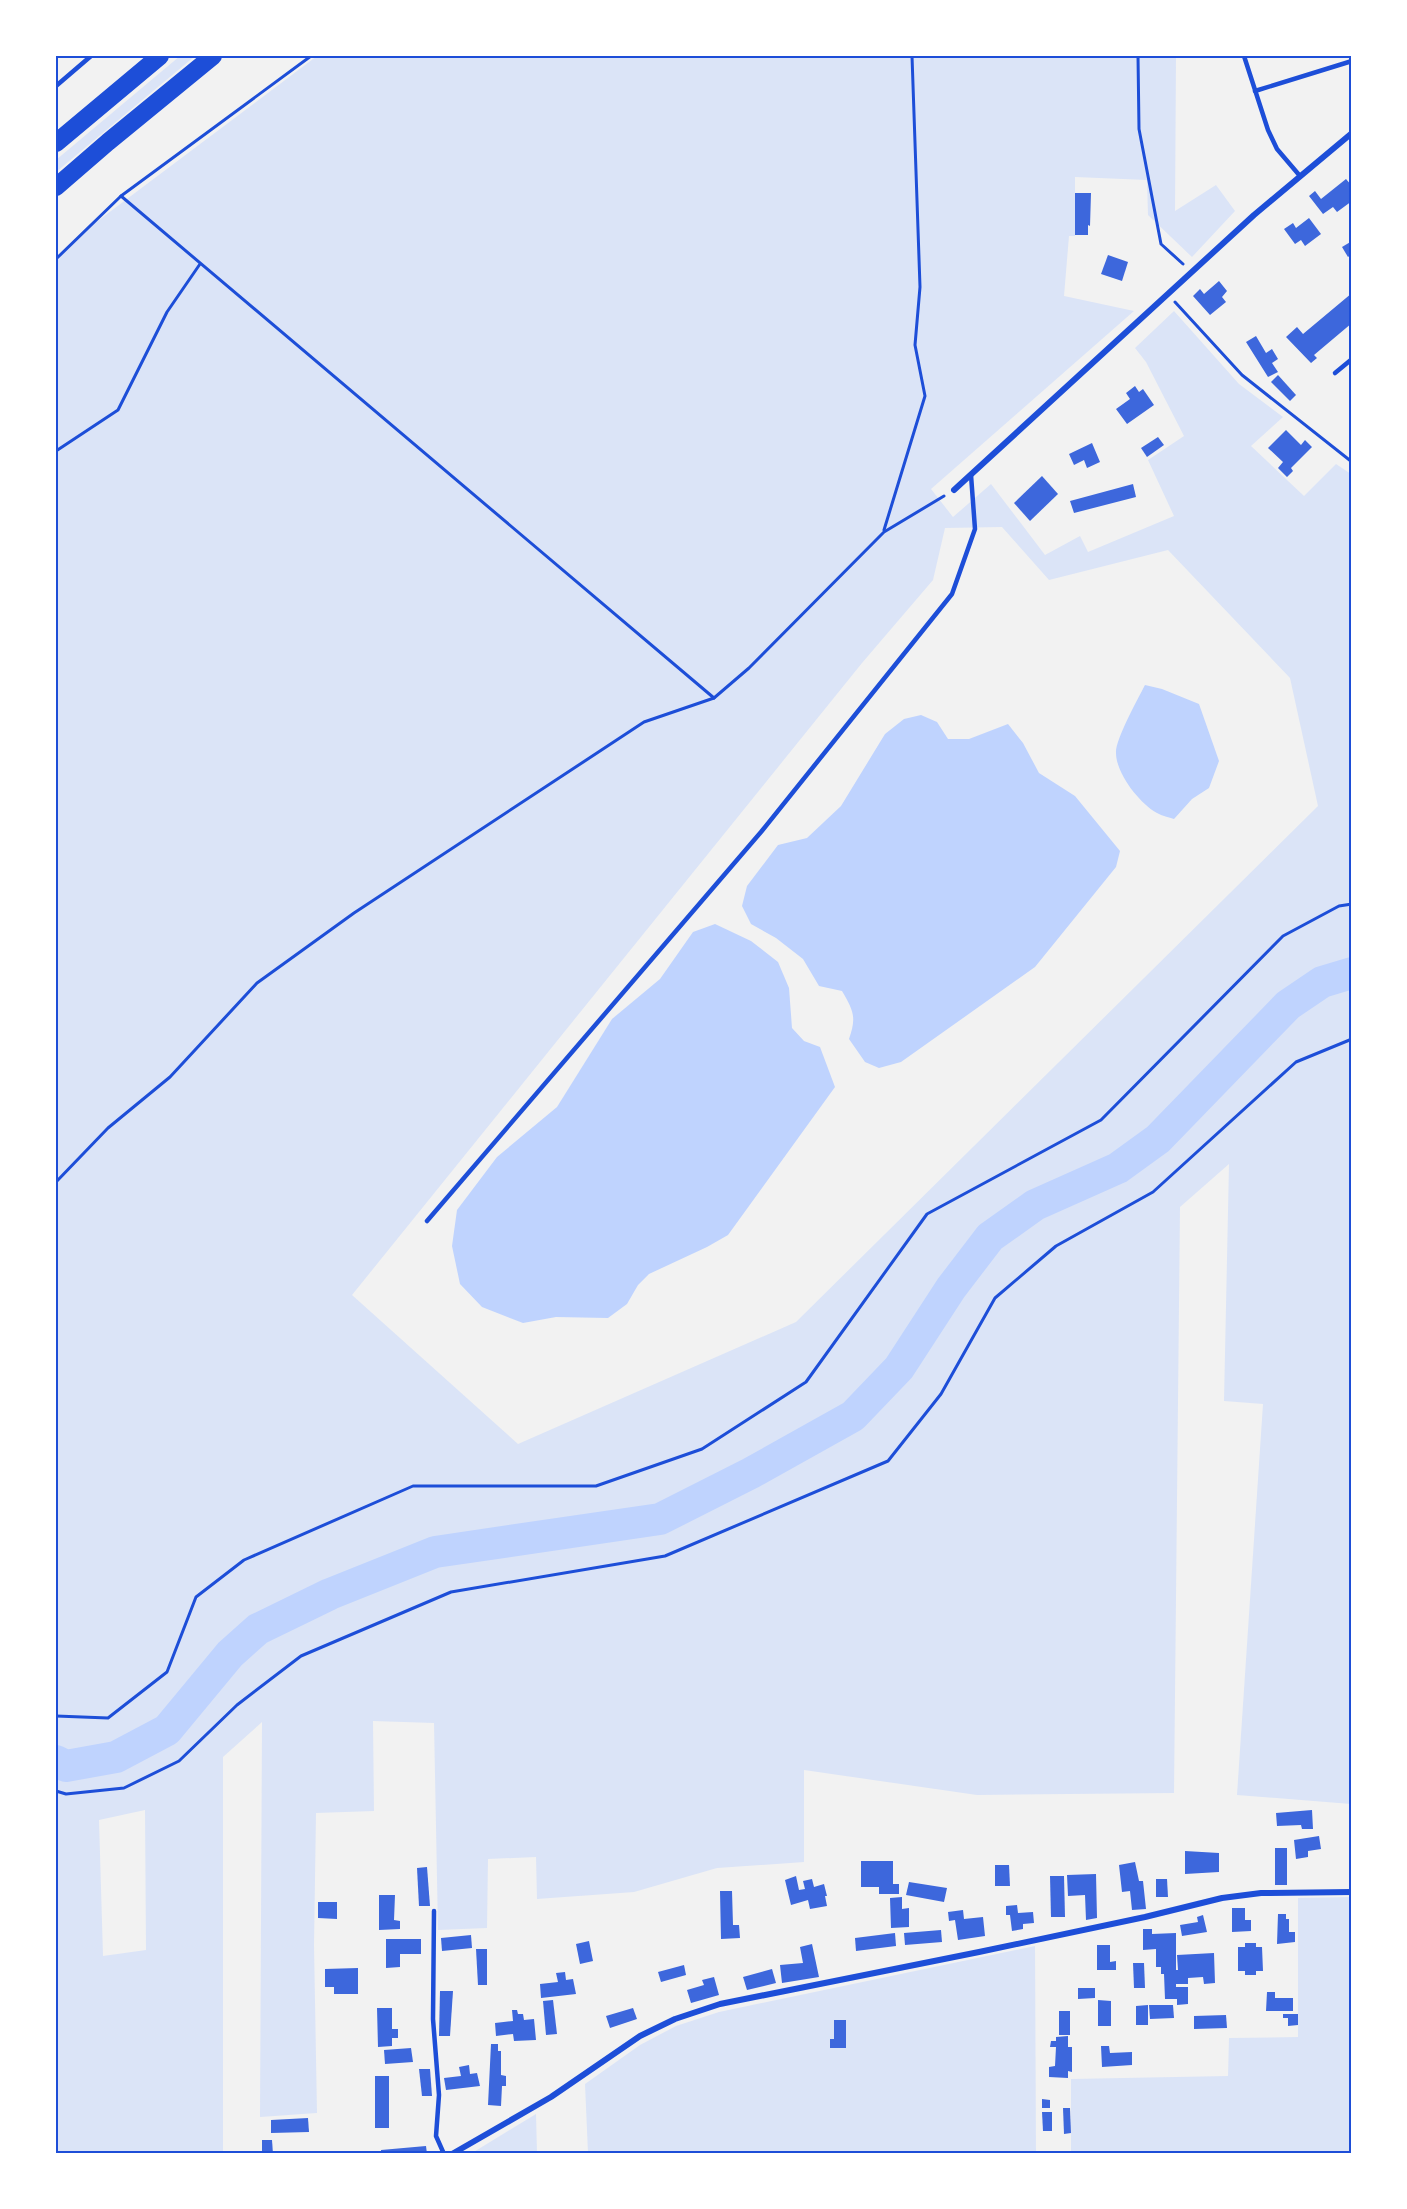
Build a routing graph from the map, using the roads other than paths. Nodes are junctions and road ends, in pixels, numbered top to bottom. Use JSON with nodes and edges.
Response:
{"nodes":[{"id":1,"x":91,"y":56,"type":"edge"},
{"id":2,"x":160,"y":56,"type":"edge"},
{"id":3,"x":213,"y":56,"type":"edge"},
{"id":4,"x":1244,"y":56,"type":"edge"},
{"id":5,"x":1352,"y":61,"type":"edge"},
{"id":6,"x":56,"y":86,"type":"edge"},
{"id":7,"x":1255,"y":91,"type":"junction"},
{"id":8,"x":1352,"y":133,"type":"edge"},
{"id":9,"x":56,"y":143,"type":"edge"},
{"id":10,"x":1300,"y":176,"type":"junction"},
{"id":11,"x":56,"y":188,"type":"edge"},
{"id":12,"x":1352,"y":359,"type":"edge"},
{"id":13,"x":1335,"y":373,"type":"dead end"},
{"id":14,"x":971,"y":475,"type":"junction"},
{"id":15,"x":954,"y":490,"type":"road end"},
{"id":16,"x":427,"y":1221,"type":"dead end"},
{"id":17,"x":1352,"y":1892,"type":"edge"},
{"id":18,"x":434,"y":1911,"type":"dead end"},
{"id":19,"x":444,"y":2154,"type":"edge"},
{"id":20,"x":452,"y":2154,"type":"edge"}],
"edges":[{"from":1,"to":6,"type":"lane"},
{"from":2,"to":9,"type":"highway"},
{"from":3,"to":11,"type":"highway"},
{"from":4,"to":7,"type":"lane"},
{"from":5,"to":7,"type":"lane"},
{"from":7,"to":10,"type":"lane"},
{"from":8,"to":10,"type":"street"},
{"from":10,"to":14,"type":"street"},
{"from":12,"to":13,"type":"lane"},
{"from":14,"to":15,"type":"street"},
{"from":14,"to":16,"type":"lane"},
{"from":17,"to":20,"type":"street"},
{"from":18,"to":19,"type":"lane"}]}
